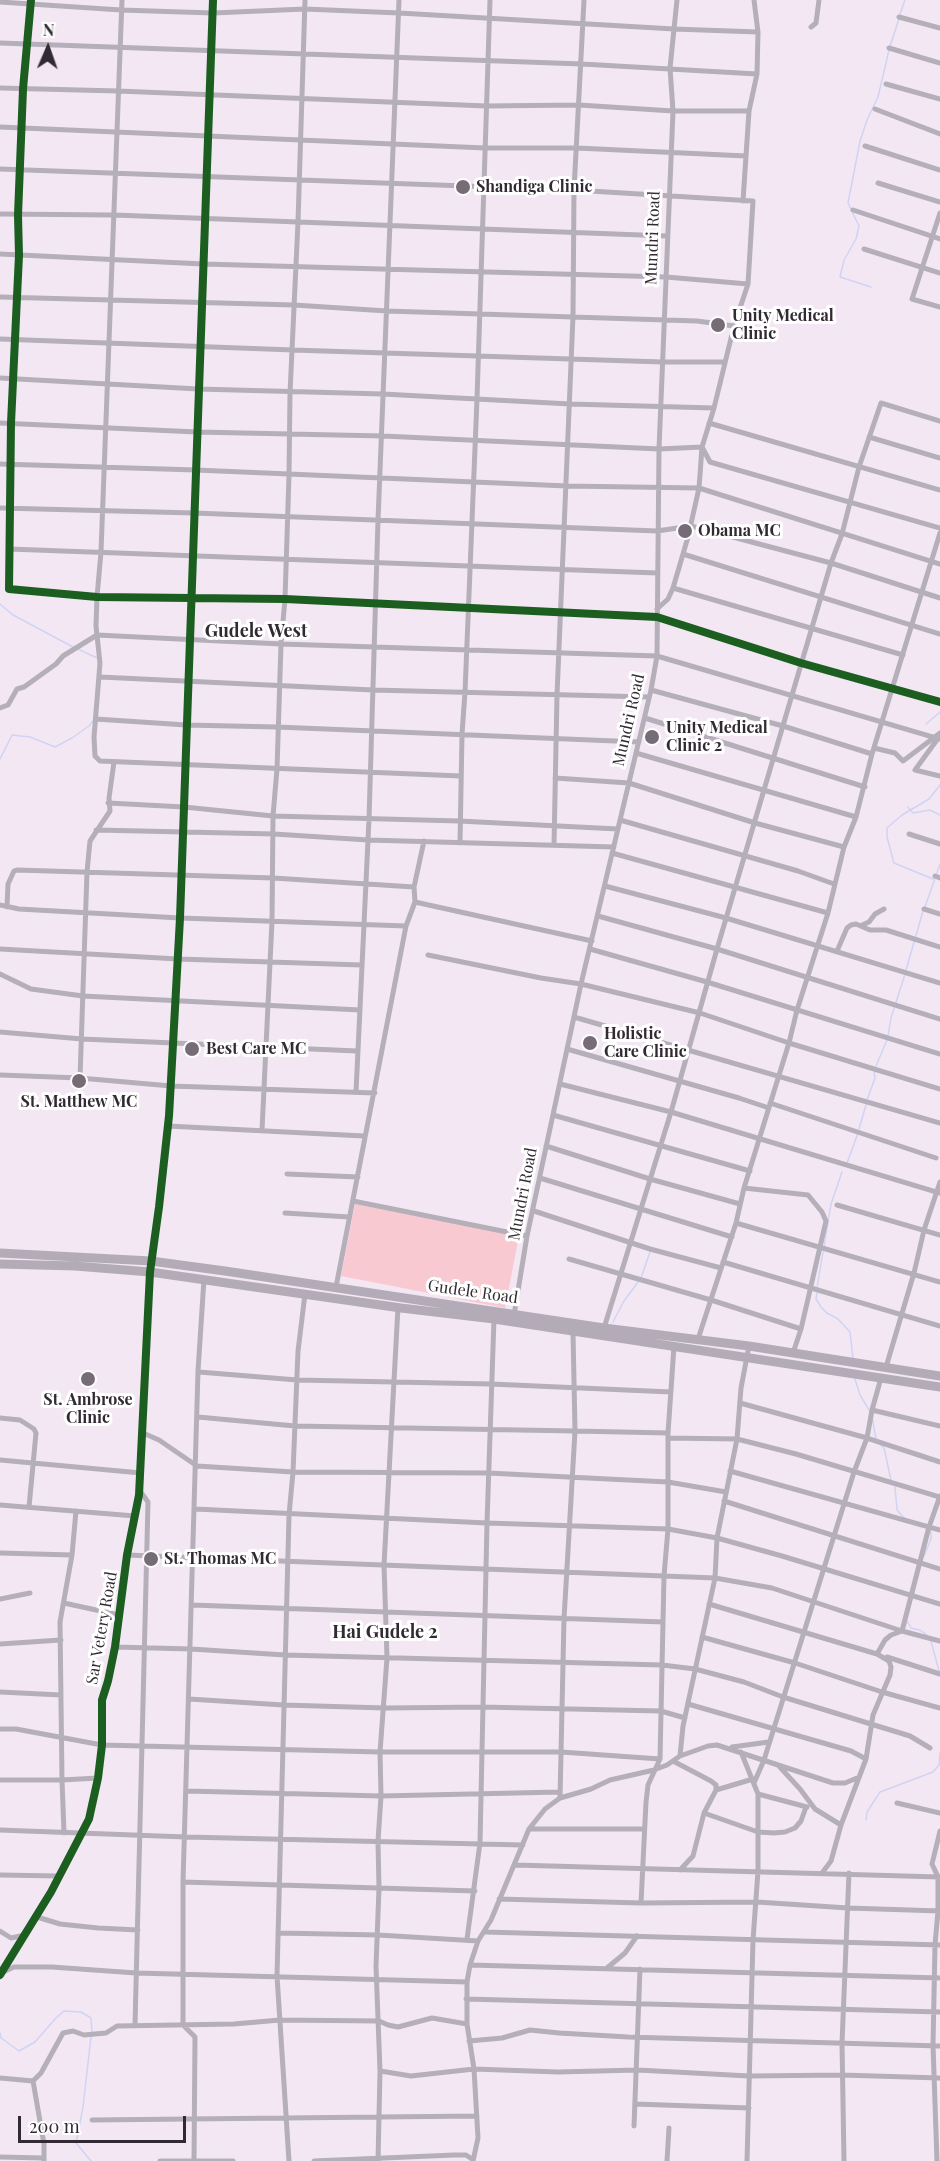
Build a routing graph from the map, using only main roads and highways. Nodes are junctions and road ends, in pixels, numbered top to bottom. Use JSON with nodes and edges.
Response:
{"nodes":[{"id":1,"x":0,"y":1253,"type":"edge"},
{"id":2,"x":0,"y":1264,"type":"edge"},
{"id":3,"x":514,"y":1318,"type":"junction"},
{"id":4,"x":940,"y":1376,"type":"edge"},
{"id":5,"x":940,"y":1387,"type":"edge"}],
"edges":[{"from":1,"to":3,"type":"highway","name":"Gudele Road"},
{"from":2,"to":3,"type":"highway","name":"Gudele Road"},
{"from":3,"to":4,"type":"highway","name":"Gudele Road"},
{"from":3,"to":5,"type":"highway","name":"Gudele Road"}]}
